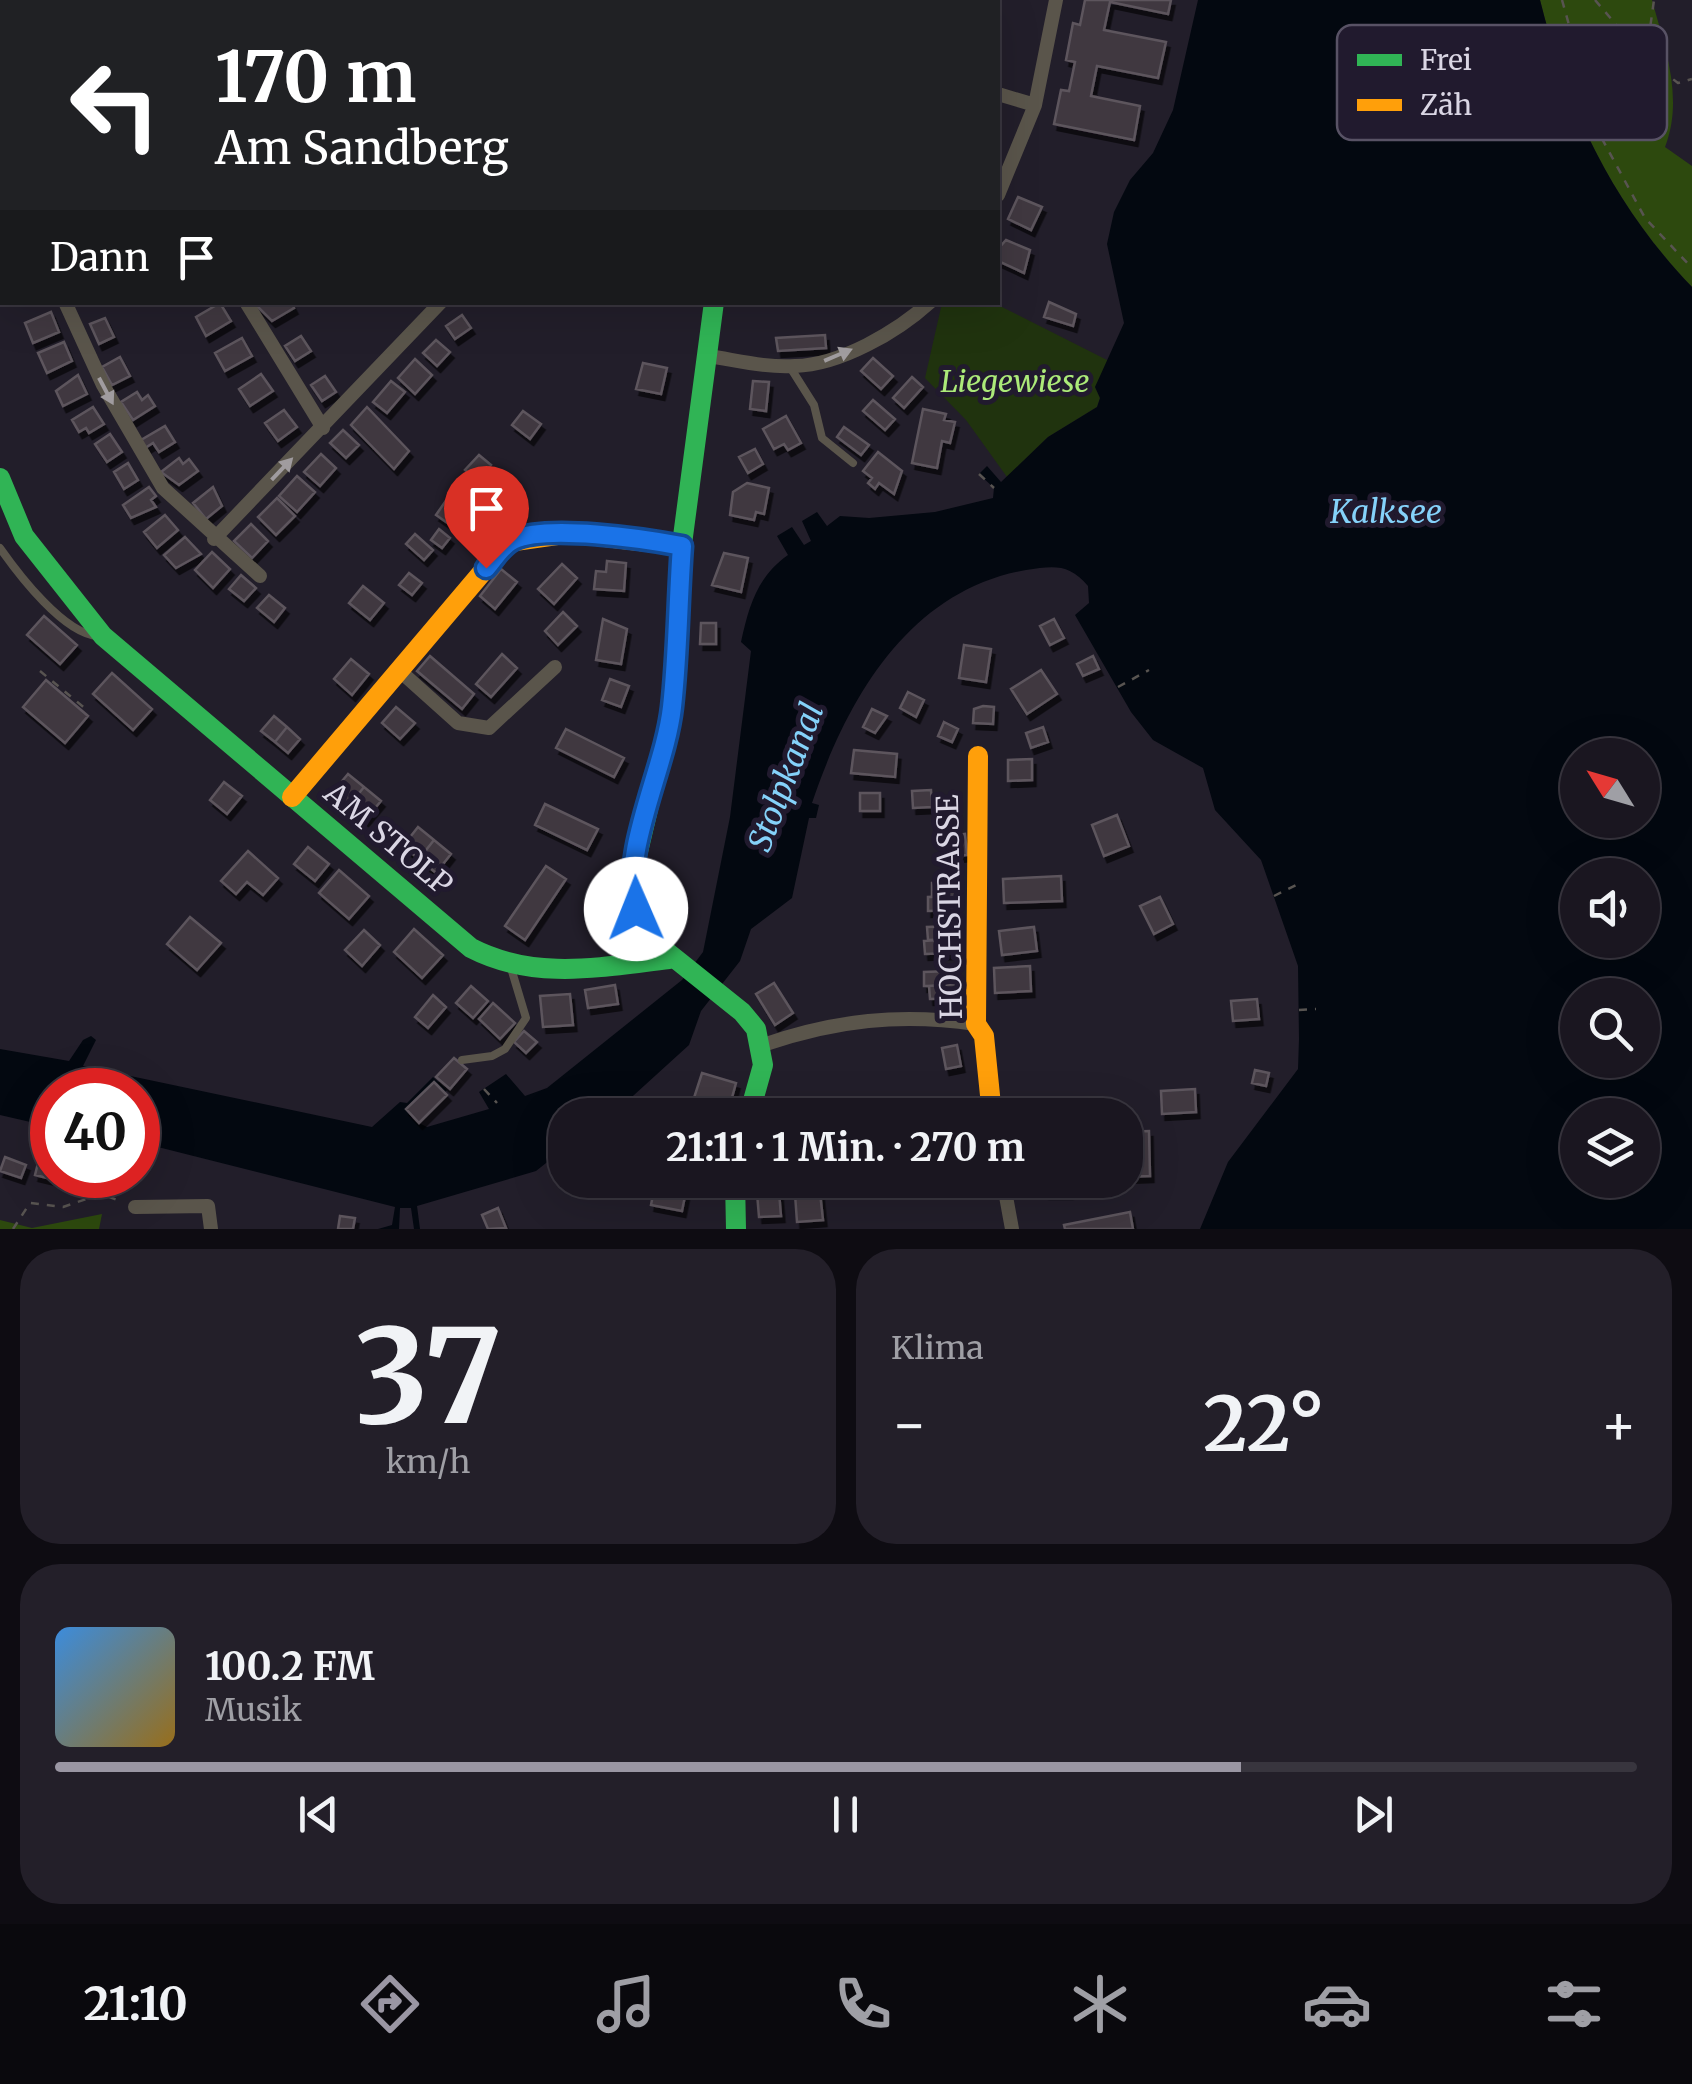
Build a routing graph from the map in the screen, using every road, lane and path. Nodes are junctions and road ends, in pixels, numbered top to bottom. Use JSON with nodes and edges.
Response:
{"nodes":[{"id":1,"x":1056,"y":0,"type":"edge"},
{"id":2,"x":1562,"y":0,"type":"edge"},
{"id":3,"x":1595,"y":0,"type":"edge"},
{"id":4,"x":1654,"y":0,"type":"edge"},
{"id":5,"x":1569,"y":25,"type":"edge"},
{"id":6,"x":1617,"y":25,"type":"edge"},
{"id":7,"x":1651,"y":25,"type":"edge"},
{"id":8,"x":1667,"y":75,"type":"edge"},
{"id":9,"x":1692,"y":79,"type":"edge"},
{"id":10,"x":1000,"y":95,"type":"edge"},
{"id":11,"x":1035,"y":104,"type":"junction"},
{"id":12,"x":1603,"y":140,"type":"edge"},
{"id":13,"x":1000,"y":189,"type":"edge"},
{"id":14,"x":1692,"y":268,"type":"edge"},
{"id":15,"x":65,"y":305,"type":"edge"},
{"id":16,"x":248,"y":305,"type":"edge"},
{"id":17,"x":438,"y":305,"type":"edge"},
{"id":18,"x":714,"y":305,"type":"edge"},
{"id":19,"x":925,"y":305,"type":"edge"},
{"id":20,"x":708,"y":356,"type":"junction"},
{"id":21,"x":790,"y":367,"type":"junction"},
{"id":22,"x":322,"y":428,"type":"junction"},
{"id":23,"x":852,"y":463,"type":"dead end"},
{"id":24,"x":979,"y":474,"type":"dead end"},
{"id":25,"x":0,"y":478,"type":"edge"},
{"id":26,"x":994,"y":488,"type":"dead end"},
{"id":27,"x":214,"y":539,"type":"junction"},
{"id":28,"x":682,"y":546,"type":"junction"},
{"id":29,"x":0,"y":548,"type":"edge"},
{"id":30,"x":260,"y":576,"type":"dead end"},
{"id":31,"x":103,"y":636,"type":"junction"},
{"id":32,"x":555,"y":667,"type":"dead end"},
{"id":33,"x":1149,"y":670,"type":"dead end"},
{"id":34,"x":40,"y":671,"type":"dead end"},
{"id":35,"x":400,"y":671,"type":"junction"},
{"id":36,"x":1118,"y":686,"type":"dead end"},
{"id":37,"x":86,"y":710,"type":"dead end"},
{"id":38,"x":978,"y":756,"type":"dead end"},
{"id":39,"x":292,"y":798,"type":"junction"},
{"id":40,"x":1300,"y":883,"type":"dead end"},
{"id":41,"x":1274,"y":896,"type":"dead end"},
{"id":42,"x":674,"y":962,"type":"junction"},
{"id":43,"x":511,"y":968,"type":"junction"},
{"id":44,"x":1316,"y":1009,"type":"dead end"},
{"id":45,"x":1299,"y":1010,"type":"dead end"},
{"id":46,"x":976,"y":1024,"type":"junction"},
{"id":47,"x":763,"y":1045,"type":"junction"},
{"id":48,"x":462,"y":1060,"type":"dead end"},
{"id":49,"x":484,"y":1089,"type":"dead end"},
{"id":50,"x":754,"y":1098,"type":"edge"},
{"id":51,"x":990,"y":1098,"type":"edge"},
{"id":52,"x":497,"y":1103,"type":"dead end"},
{"id":53,"x":735,"y":1198,"type":"edge"},
{"id":54,"x":1007,"y":1198,"type":"edge"},
{"id":55,"x":135,"y":1207,"type":"joint"},
{"id":56,"x":13,"y":1229,"type":"edge"},
{"id":57,"x":211,"y":1229,"type":"edge"},
{"id":58,"x":736,"y":1229,"type":"edge"},
{"id":59,"x":1012,"y":1229,"type":"edge"}],
"edges":[{"from":1,"to":11,"type":"street"},
{"from":2,"to":5,"type":"path"},
{"from":3,"to":6,"type":"path"},
{"from":4,"to":7,"type":"path"},
{"from":8,"to":9,"type":"path"},
{"from":10,"to":11,"type":"street"},
{"from":11,"to":13,"type":"street"},
{"from":12,"to":14,"type":"path"},
{"from":15,"to":27,"type":"street","one_way":true},
{"from":16,"to":22,"type":"street"},
{"from":17,"to":22,"type":"street"},
{"from":18,"to":20,"type":"street"},
{"from":21,"to":19,"type":"street","one_way":true},
{"from":20,"to":21,"type":"street"},
{"from":20,"to":28,"type":"street"},
{"from":21,"to":23,"type":"lane"},
{"from":27,"to":22,"type":"street","one_way":true},
{"from":24,"to":26,"type":"path"},
{"from":25,"to":31,"type":"street","name":"AM STOLP"},
{"from":27,"to":30,"type":"street"},
{"from":28,"to":35,"type":"street"},
{"from":28,"to":42,"type":"street"},
{"from":29,"to":31,"type":"lane","name":"AM STOLP"},
{"from":31,"to":39,"type":"street","name":"AM STOLP"},
{"from":32,"to":35,"type":"street"},
{"from":33,"to":36,"type":"path"},
{"from":34,"to":37,"type":"path"},
{"from":35,"to":39,"type":"street"},
{"from":38,"to":46,"type":"street","name":"HOCHSTRASSE"},
{"from":39,"to":43,"type":"street","name":"AM STOLP"},
{"from":40,"to":41,"type":"path"},
{"from":42,"to":43,"type":"street","name":"AM STOLP"},
{"from":42,"to":47,"type":"street"},
{"from":43,"to":48,"type":"lane"},
{"from":44,"to":45,"type":"path"},
{"from":46,"to":47,"type":"street"},
{"from":46,"to":51,"type":"street","name":"HOCHSTRASSE"},
{"from":47,"to":50,"type":"street"},
{"from":49,"to":52,"type":"path"},
{"from":53,"to":58,"type":"street"},
{"from":54,"to":59,"type":"street"},
{"from":55,"to":56,"type":"path"},
{"from":55,"to":57,"type":"street"}]}
